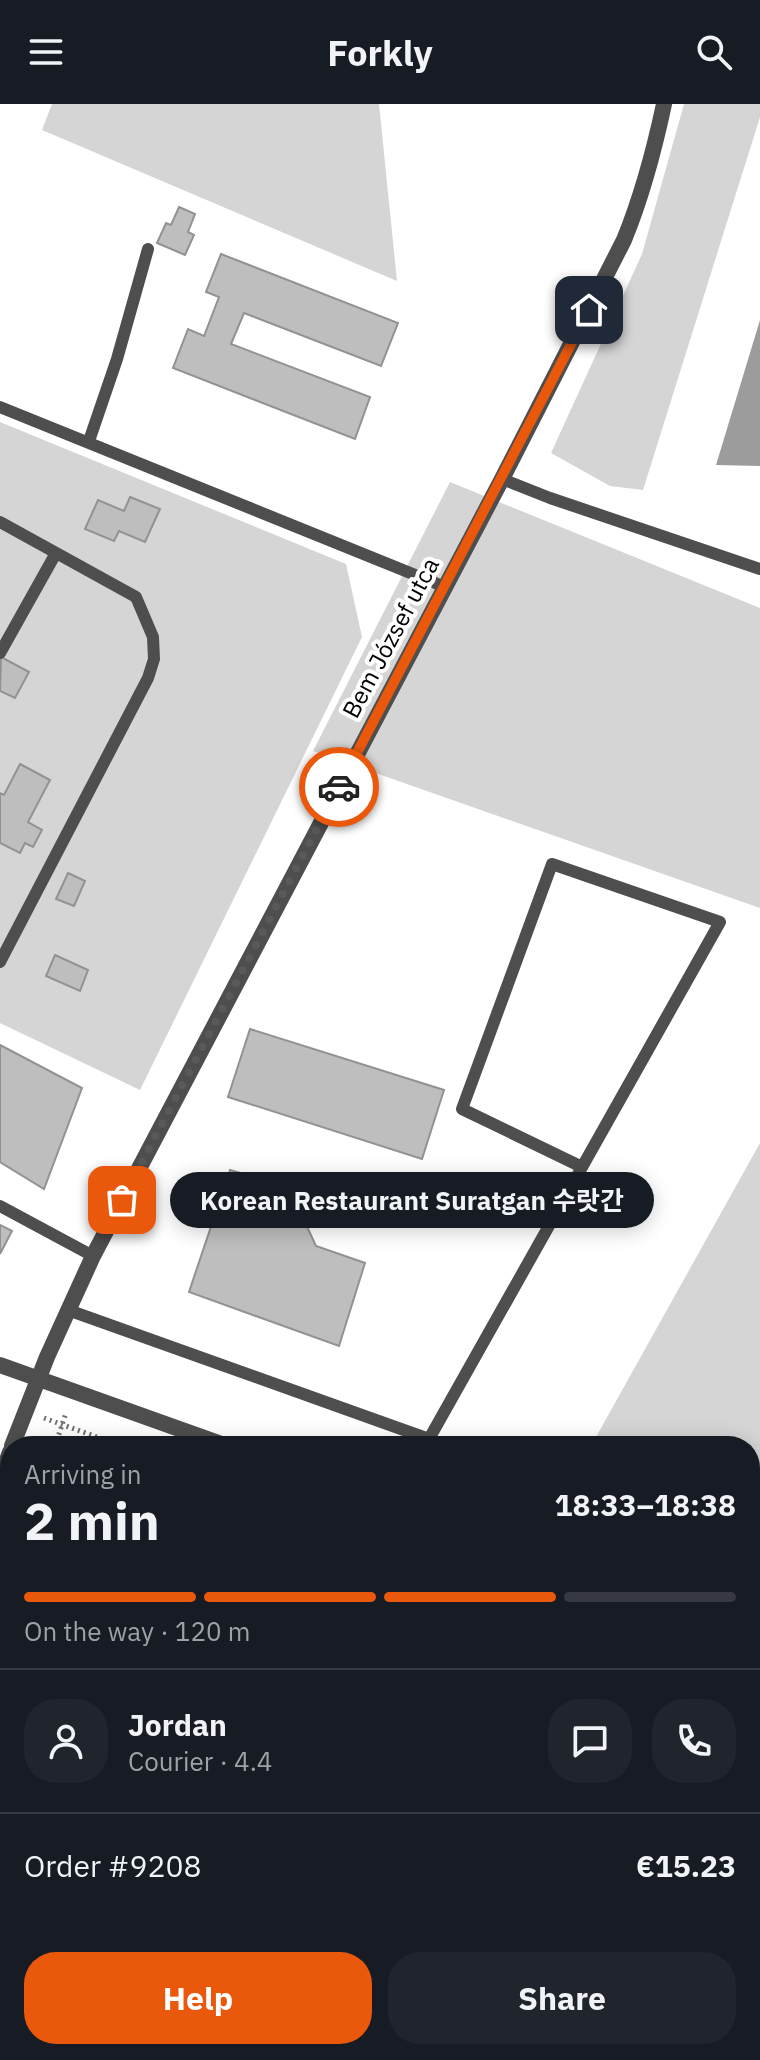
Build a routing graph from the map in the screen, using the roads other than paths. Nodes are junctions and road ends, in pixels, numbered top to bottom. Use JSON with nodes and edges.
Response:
{"nodes":[{"id":1,"x":664,"y":104,"type":"edge"},
{"id":2,"x":148,"y":249,"type":"dead end"},
{"id":3,"x":0,"y":407,"type":"edge"},
{"id":4,"x":89,"y":441,"type":"junction"},
{"id":5,"x":502,"y":479,"type":"junction"},
{"id":6,"x":0,"y":522,"type":"edge"},
{"id":7,"x":56,"y":553,"type":"junction"},
{"id":8,"x":760,"y":569,"type":"edge"},
{"id":9,"x":445,"y":587,"type":"junction"},
{"id":10,"x":0,"y":653,"type":"edge"},
{"id":11,"x":0,"y":962,"type":"edge"},
{"id":12,"x":582,"y":1167,"type":"junction"},
{"id":13,"x":0,"y":1206,"type":"edge"},
{"id":14,"x":93,"y":1256,"type":"junction"},
{"id":15,"x":68,"y":1310,"type":"junction"},
{"id":16,"x":0,"y":1365,"type":"edge"},
{"id":17,"x":40,"y":1377,"type":"junction"},
{"id":18,"x":16,"y":1436,"type":"edge"},
{"id":19,"x":199,"y":1436,"type":"edge"},
{"id":20,"x":421,"y":1436,"type":"edge"},
{"id":21,"x":431,"y":1436,"type":"edge"}],
"edges":[{"from":1,"to":5,"type":"street","name":"Bem József utca"},
{"from":2,"to":4,"type":"lane"},
{"from":3,"to":4,"type":"lane"},
{"from":4,"to":9,"type":"lane"},
{"from":5,"to":8,"type":"lane"},
{"from":5,"to":9,"type":"street","name":"Bem József utca"},
{"from":6,"to":7,"type":"lane"},
{"from":7,"to":10,"type":"lane"},
{"from":7,"to":11,"type":"lane"},
{"from":9,"to":14,"type":"street","name":"Bem József utca"},
{"from":12,"to":12,"type":"lane"},
{"from":12,"to":21,"type":"lane"},
{"from":13,"to":14,"type":"lane"},
{"from":14,"to":15,"type":"street","name":"Bem József utca"},
{"from":15,"to":17,"type":"street","name":"Bem József utca"},
{"from":15,"to":20,"type":"lane"},
{"from":16,"to":17,"type":"street"},
{"from":17,"to":18,"type":"street","name":"Bem József utca"},
{"from":17,"to":19,"type":"street"}]}
